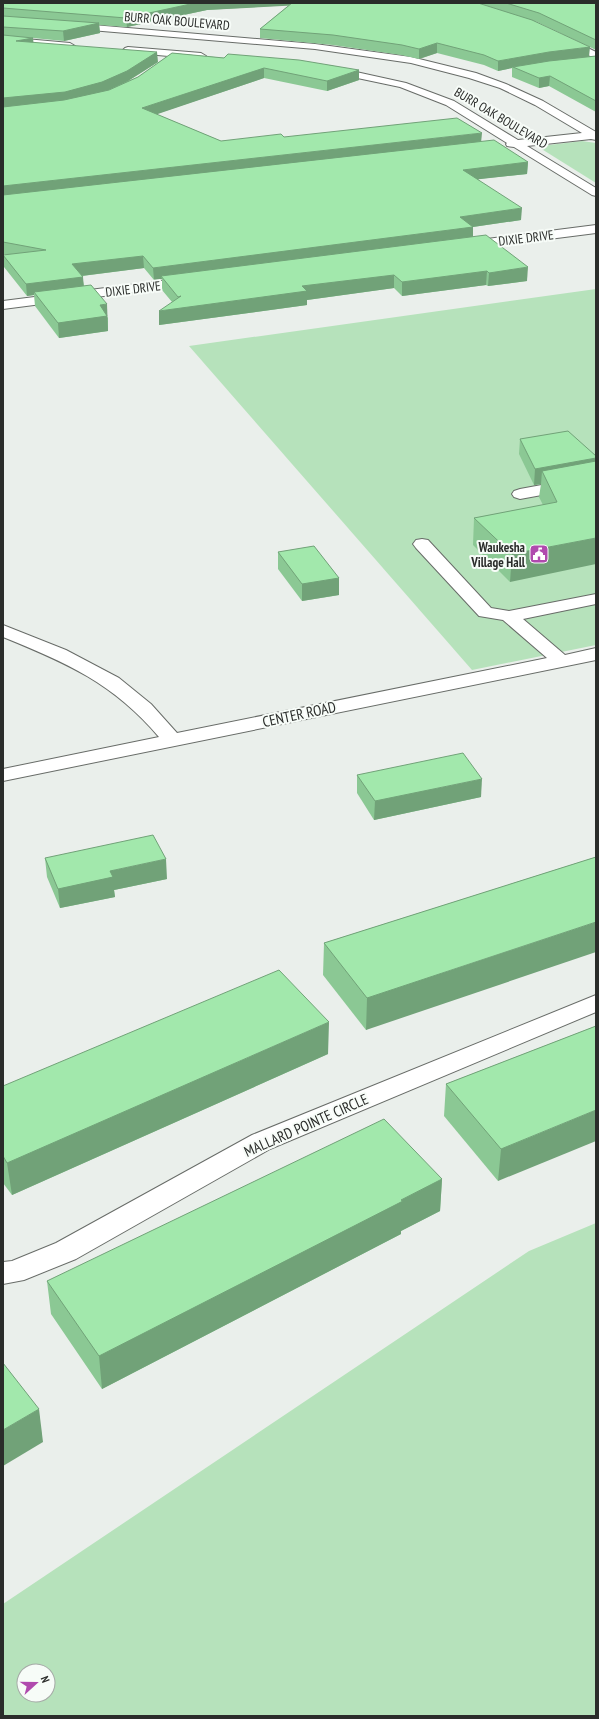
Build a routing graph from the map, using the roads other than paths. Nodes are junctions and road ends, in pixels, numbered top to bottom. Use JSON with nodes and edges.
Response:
{"nodes":[{"id":1,"x":62,"y":26,"type":"edge"},
{"id":2,"x":215,"y":28,"type":"dead end"},
{"id":3,"x":555,"y":35,"type":"edge"},
{"id":4,"x":202,"y":37,"type":"junction"},
{"id":5,"x":3,"y":40,"type":"edge"},
{"id":6,"x":83,"y":47,"type":"edge"},
{"id":7,"x":115,"y":49,"type":"edge"},
{"id":8,"x":176,"y":54,"type":"junction"},
{"id":9,"x":213,"y":58,"type":"edge"},
{"id":10,"x":594,"y":60,"type":"edge"},
{"id":11,"x":162,"y":65,"type":"edge"},
{"id":12,"x":317,"y":67,"type":"edge"},
{"id":13,"x":501,"y":74,"type":"edge"},
{"id":14,"x":480,"y":78,"type":"junction"},
{"id":15,"x":595,"y":136,"type":"edge"},
{"id":16,"x":516,"y":143,"type":"junction"},
{"id":17,"x":501,"y":145,"type":"edge"},
{"id":18,"x":596,"y":193,"type":"edge"},
{"id":19,"x":596,"y":229,"type":"edge"},
{"id":20,"x":454,"y":247,"type":"edge"},
{"id":21,"x":201,"y":280,"type":"edge"},
{"id":22,"x":3,"y":306,"type":"edge"},
{"id":23,"x":596,"y":480,"type":"edge"},
{"id":24,"x":520,"y":494,"type":"dead end"},
{"id":25,"x":422,"y":544,"type":"dead end"},
{"id":26,"x":596,"y":599,"type":"edge"},
{"id":27,"x":509,"y":616,"type":"junction"},
{"id":28,"x":3,"y":631,"type":"edge"},
{"id":29,"x":596,"y":654,"type":"edge"},
{"id":30,"x":561,"y":661,"type":"junction"},
{"id":31,"x":172,"y":740,"type":"junction"},
{"id":32,"x":3,"y":775,"type":"edge"},
{"id":33,"x":596,"y":1003,"type":"edge"},
{"id":34,"x":3,"y":1273,"type":"edge"}],
"edges":[{"from":1,"to":4,"type":"street","name":"BURR OAK BOULEVARD"},
{"from":2,"to":4,"type":"street"},
{"from":3,"to":10,"type":"street"},
{"from":4,"to":14,"type":"street","name":"BURR OAK BOULEVARD"},
{"from":5,"to":6,"type":"street"},
{"from":7,"to":8,"type":"street"},
{"from":8,"to":9,"type":"street"},
{"from":8,"to":11,"type":"street"},
{"from":12,"to":16,"type":"street","name":"BURR OAK BOULEVARD"},
{"from":13,"to":14,"type":"street"},
{"from":14,"to":15,"type":"street","name":"BURR OAK BOULEVARD"},
{"from":15,"to":16,"type":"street"},
{"from":16,"to":17,"type":"street"},
{"from":16,"to":18,"type":"street","name":"BURR OAK BOULEVARD"},
{"from":19,"to":20,"type":"street","name":"DIXIE DRIVE"},
{"from":21,"to":22,"type":"street","name":"DIXIE DRIVE"},
{"from":23,"to":24,"type":"street"},
{"from":25,"to":27,"type":"street"},
{"from":26,"to":27,"type":"street"},
{"from":27,"to":30,"type":"street"},
{"from":28,"to":31,"type":"street"},
{"from":29,"to":30,"type":"street","name":"CENTER ROAD"},
{"from":30,"to":31,"type":"street","name":"CENTER ROAD"},
{"from":31,"to":32,"type":"street","name":"CENTER ROAD"},
{"from":33,"to":34,"type":"street","name":"MALLARD POINTE CIRCLE"}]}
